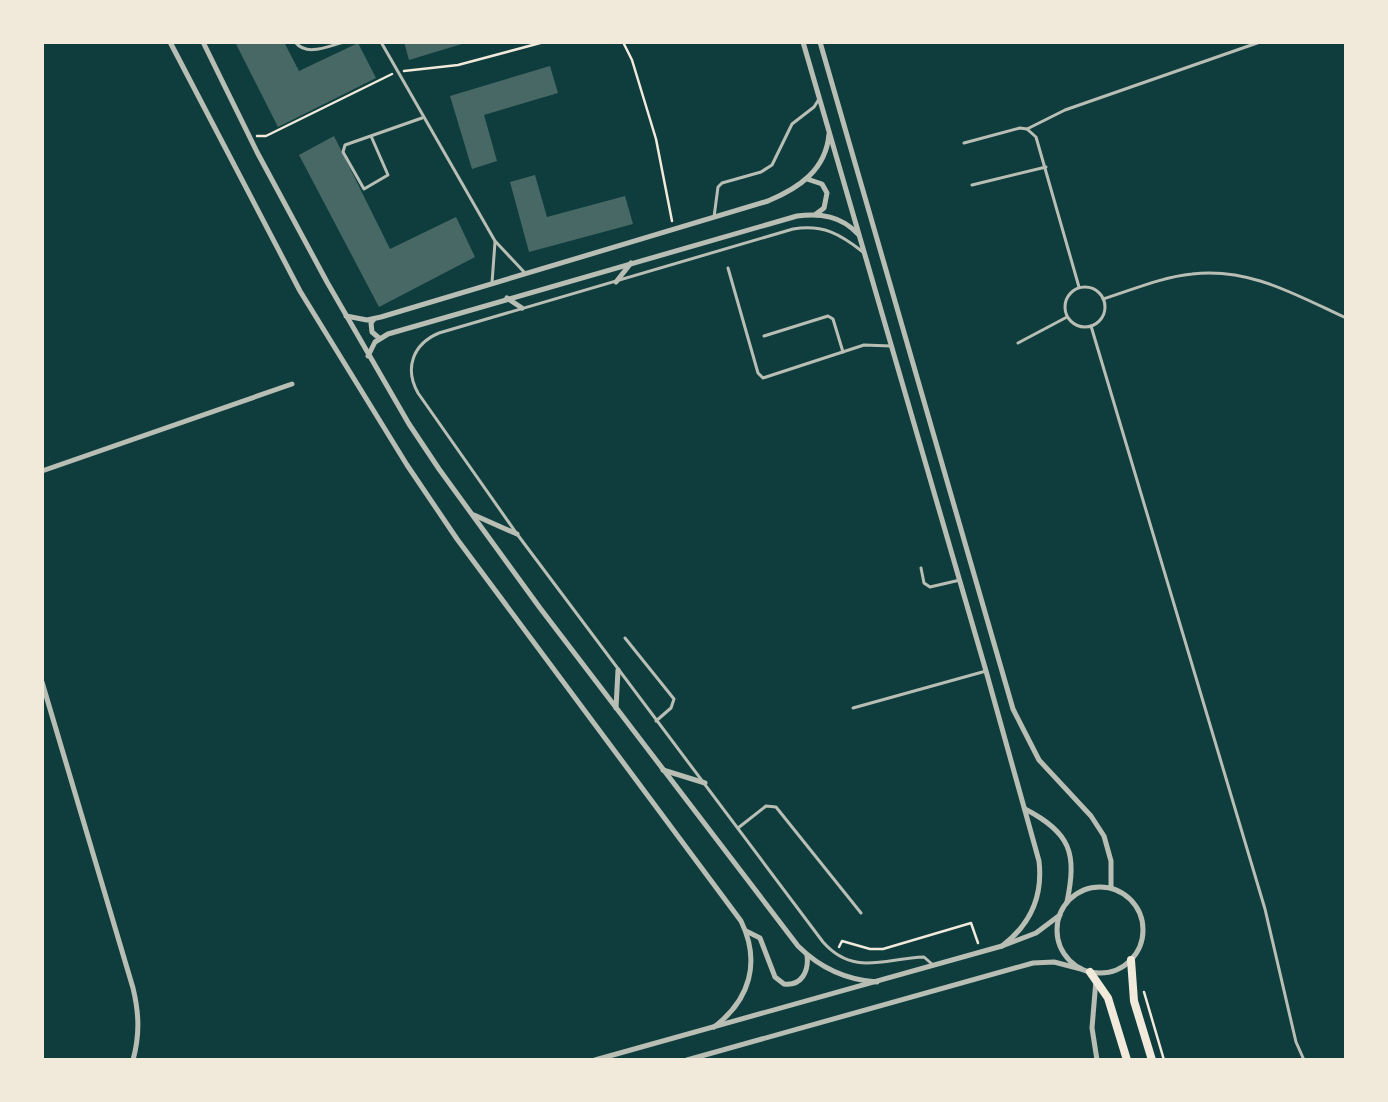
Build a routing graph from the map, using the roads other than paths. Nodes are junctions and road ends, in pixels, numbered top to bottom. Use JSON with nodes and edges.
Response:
{"nodes":[{"id":1,"x":170,"y":42,"type":"edge"},
{"id":2,"x":203,"y":42,"type":"edge"},
{"id":3,"x":295,"y":42,"type":"edge"},
{"id":4,"x":344,"y":42,"type":"edge"},
{"id":5,"x":381,"y":42,"type":"edge"},
{"id":6,"x":803,"y":42,"type":"edge"},
{"id":7,"x":820,"y":42,"type":"edge"},
{"id":8,"x":1260,"y":42,"type":"edge"},
{"id":9,"x":326,"y":45,"type":"edge"},
{"id":10,"x":820,"y":99,"type":"junction"},
{"id":11,"x":422,"y":118,"type":"junction"},
{"id":12,"x":1027,"y":129,"type":"junction"},
{"id":13,"x":829,"y":131,"type":"junction"},
{"id":14,"x":371,"y":136,"type":"junction"},
{"id":15,"x":964,"y":143,"type":"dead end"},
{"id":16,"x":1046,"y":166,"type":"junction"},
{"id":17,"x":807,"y":179,"type":"junction"},
{"id":18,"x":972,"y":185,"type":"dead end"},
{"id":19,"x":816,"y":214,"type":"junction"},
{"id":20,"x":714,"y":217,"type":"junction"},
{"id":21,"x":858,"y":234,"type":"junction"},
{"id":22,"x":495,"y":241,"type":"junction"},
{"id":23,"x":863,"y":252,"type":"junction"},
{"id":24,"x":632,"y":262,"type":"junction"},
{"id":25,"x":728,"y":268,"type":"dead end"},
{"id":26,"x":525,"y":272,"type":"junction"},
{"id":27,"x":616,"y":282,"type":"junction"},
{"id":28,"x":492,"y":283,"type":"junction"},
{"id":29,"x":1079,"y":287,"type":"junction"},
{"id":30,"x":507,"y":298,"type":"junction"},
{"id":31,"x":1103,"y":299,"type":"junction"},
{"id":32,"x":522,"y":308,"type":"junction"},
{"id":33,"x":346,"y":316,"type":"junction"},
{"id":34,"x":1067,"y":317,"type":"junction"},
{"id":35,"x":1346,"y":318,"type":"edge"},
{"id":36,"x":374,"y":319,"type":"junction"},
{"id":37,"x":1091,"y":326,"type":"junction"},
{"id":38,"x":764,"y":336,"type":"dead end"},
{"id":39,"x":380,"y":338,"type":"junction"},
{"id":40,"x":1018,"y":343,"type":"dead end"},
{"id":41,"x":891,"y":346,"type":"junction"},
{"id":42,"x":843,"y":352,"type":"junction"},
{"id":43,"x":368,"y":356,"type":"junction"},
{"id":44,"x":292,"y":384,"type":"dead end"},
{"id":45,"x":42,"y":471,"type":"edge"},
{"id":46,"x":473,"y":515,"type":"junction"},
{"id":47,"x":517,"y":534,"type":"junction"},
{"id":48,"x":921,"y":568,"type":"dead end"},
{"id":49,"x":960,"y":580,"type":"junction"},
{"id":50,"x":625,"y":638,"type":"dead end"},
{"id":51,"x":618,"y":670,"type":"junction"},
{"id":52,"x":986,"y":671,"type":"junction"},
{"id":53,"x":42,"y":682,"type":"edge"},
{"id":54,"x":616,"y":708,"type":"junction"},
{"id":55,"x":853,"y":708,"type":"dead end"},
{"id":56,"x":656,"y":721,"type":"junction"},
{"id":57,"x":663,"y":770,"type":"junction"},
{"id":58,"x":705,"y":783,"type":"junction"},
{"id":59,"x":1025,"y":809,"type":"junction"},
{"id":60,"x":738,"y":828,"type":"junction"},
{"id":61,"x":1111,"y":888,"type":"junction"},
{"id":62,"x":1067,"y":902,"type":"junction"},
{"id":63,"x":860,"y":913,"type":"dead end"},
{"id":64,"x":1060,"y":915,"type":"junction"},
{"id":65,"x":746,"y":931,"type":"junction"},
{"id":66,"x":1002,"y":946,"type":"junction"},
{"id":67,"x":807,"y":955,"type":"junction"},
{"id":68,"x":1131,"y":960,"type":"junction"},
{"id":69,"x":933,"y":965,"type":"junction"},
{"id":70,"x":1081,"y":969,"type":"junction"},
{"id":71,"x":1090,"y":972,"type":"junction"},
{"id":72,"x":1096,"y":980,"type":"junction"},
{"id":73,"x":877,"y":982,"type":"junction"},
{"id":74,"x":714,"y":1026,"type":"junction"},
{"id":75,"x":596,"y":1059,"type":"edge"},
{"id":76,"x":133,"y":1060,"type":"edge"},
{"id":77,"x":686,"y":1060,"type":"edge"},
{"id":78,"x":1097,"y":1060,"type":"edge"},
{"id":79,"x":1127,"y":1060,"type":"edge"},
{"id":80,"x":1152,"y":1060,"type":"edge"},
{"id":81,"x":1302,"y":1060,"type":"edge"}],
"edges":[{"from":1,"to":65,"type":"street"},
{"from":2,"to":33,"type":"street"},
{"from":3,"to":9,"type":"lane"},
{"from":4,"to":9,"type":"lane"},
{"from":5,"to":11,"type":"lane"},
{"from":6,"to":10,"type":"street"},
{"from":7,"to":61,"type":"street"},
{"from":8,"to":12,"type":"lane"},
{"from":10,"to":13,"type":"street"},
{"from":10,"to":20,"type":"lane"},
{"from":11,"to":14,"type":"lane"},
{"from":11,"to":22,"type":"lane"},
{"from":12,"to":15,"type":"lane"},
{"from":12,"to":16,"type":"lane"},
{"from":13,"to":17,"type":"street"},
{"from":13,"to":21,"type":"street"},
{"from":14,"to":14,"type":"lane"},
{"from":16,"to":18,"type":"lane"},
{"from":16,"to":29,"type":"lane"},
{"from":17,"to":19,"type":"street"},
{"from":17,"to":20,"type":"street"},
{"from":19,"to":21,"type":"street"},
{"from":19,"to":24,"type":"street"},
{"from":20,"to":26,"type":"street"},
{"from":21,"to":23,"type":"street"},
{"from":22,"to":26,"type":"lane"},
{"from":22,"to":28,"type":"lane"},
{"from":23,"to":27,"type":"lane"},
{"from":23,"to":41,"type":"street"},
{"from":24,"to":27,"type":"street"},
{"from":24,"to":30,"type":"street"},
{"from":25,"to":42,"type":"lane"},
{"from":26,"to":28,"type":"street"},
{"from":27,"to":32,"type":"lane"},
{"from":28,"to":36,"type":"street"},
{"from":29,"to":31,"type":"lane"},
{"from":29,"to":34,"type":"lane"},
{"from":30,"to":32,"type":"street"},
{"from":30,"to":39,"type":"street"},
{"from":31,"to":35,"type":"lane"},
{"from":31,"to":37,"type":"lane"},
{"from":32,"to":47,"type":"lane"},
{"from":33,"to":36,"type":"street"},
{"from":33,"to":43,"type":"street"},
{"from":34,"to":37,"type":"lane"},
{"from":34,"to":40,"type":"lane"},
{"from":36,"to":39,"type":"street"},
{"from":37,"to":81,"type":"lane"},
{"from":38,"to":42,"type":"lane"},
{"from":39,"to":43,"type":"street"},
{"from":41,"to":42,"type":"lane"},
{"from":41,"to":49,"type":"street"},
{"from":43,"to":46,"type":"street"},
{"from":44,"to":45,"type":"street"},
{"from":46,"to":47,"type":"street"},
{"from":46,"to":54,"type":"street"},
{"from":47,"to":51,"type":"lane"},
{"from":48,"to":49,"type":"lane"},
{"from":49,"to":52,"type":"street"},
{"from":50,"to":56,"type":"lane"},
{"from":51,"to":54,"type":"street"},
{"from":51,"to":56,"type":"lane"},
{"from":52,"to":55,"type":"lane"},
{"from":52,"to":59,"type":"street"},
{"from":53,"to":76,"type":"street"},
{"from":54,"to":57,"type":"street"},
{"from":56,"to":58,"type":"lane"},
{"from":57,"to":58,"type":"street"},
{"from":57,"to":67,"type":"street"},
{"from":58,"to":60,"type":"lane"},
{"from":59,"to":62,"type":"street"},
{"from":59,"to":66,"type":"street"},
{"from":60,"to":63,"type":"lane"},
{"from":60,"to":69,"type":"lane"},
{"from":61,"to":62,"type":"street"},
{"from":61,"to":68,"type":"street"},
{"from":62,"to":64,"type":"street"},
{"from":64,"to":66,"type":"street"},
{"from":64,"to":70,"type":"street"},
{"from":65,"to":67,"type":"street"},
{"from":65,"to":74,"type":"street"},
{"from":66,"to":69,"type":"street"},
{"from":67,"to":73,"type":"street"},
{"from":68,"to":71,"type":"street"},
{"from":68,"to":80,"type":"main road"},
{"from":69,"to":73,"type":"street"},
{"from":70,"to":71,"type":"street"},
{"from":70,"to":77,"type":"street"},
{"from":71,"to":72,"type":"main road"},
{"from":72,"to":78,"type":"street"},
{"from":72,"to":79,"type":"main road"},
{"from":73,"to":74,"type":"street"},
{"from":74,"to":75,"type":"street"}]}
